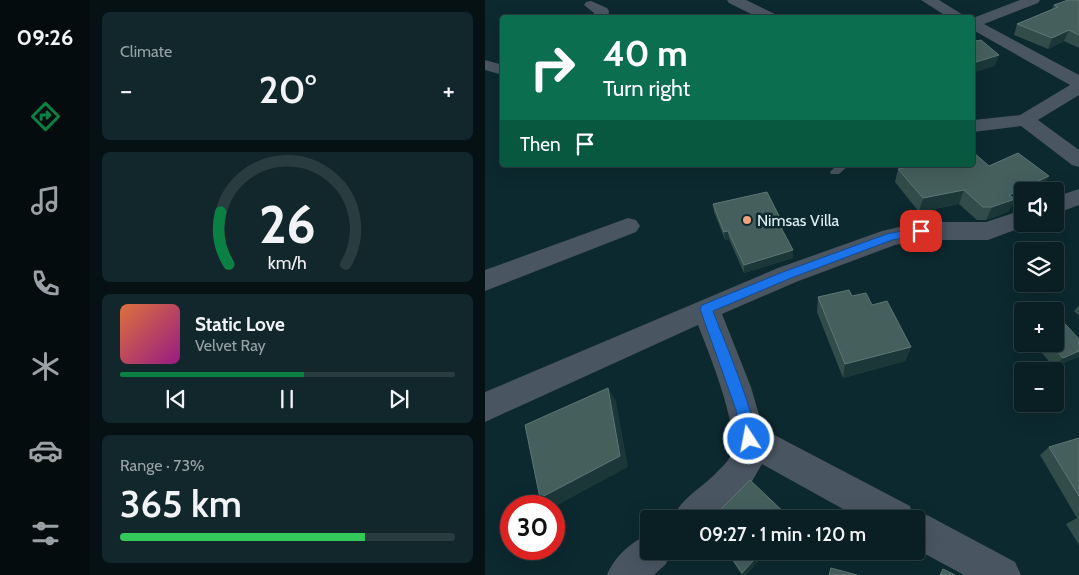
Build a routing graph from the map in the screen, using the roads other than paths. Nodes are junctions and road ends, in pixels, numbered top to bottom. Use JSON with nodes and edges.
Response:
{"nodes":[{"id":1,"x":734,"y":0,"type":"edge"},
{"id":2,"x":928,"y":0,"type":"edge"},
{"id":3,"x":1033,"y":0,"type":"edge"},
{"id":4,"x":766,"y":15,"type":"edge"},
{"id":5,"x":956,"y":15,"type":"edge"},
{"id":6,"x":975,"y":22,"type":"edge"},
{"id":7,"x":975,"y":24,"type":"edge"},
{"id":8,"x":485,"y":65,"type":"edge"},
{"id":9,"x":500,"y":69,"type":"edge"},
{"id":10,"x":1079,"y":82,"type":"edge"},
{"id":11,"x":1079,"y":87,"type":"edge"},
{"id":12,"x":1025,"y":120,"type":"junction"},
{"id":13,"x":975,"y":126,"type":"edge"},
{"id":14,"x":1079,"y":160,"type":"edge"},
{"id":15,"x":841,"y":167,"type":"edge"},
{"id":16,"x":835,"y":172,"type":"dead end"},
{"id":17,"x":1079,"y":198,"type":"edge"},
{"id":18,"x":1064,"y":203,"type":"edge"},
{"id":19,"x":1014,"y":221,"type":"edge"},
{"id":20,"x":628,"y":226,"type":"dead end"},
{"id":21,"x":485,"y":281,"type":"edge"},
{"id":22,"x":706,"y":309,"type":"junction"},
{"id":23,"x":485,"y":407,"type":"edge"},
{"id":24,"x":749,"y":439,"type":"junction"},
{"id":25,"x":700,"y":510,"type":"edge"},
{"id":26,"x":880,"y":510,"type":"edge"},
{"id":27,"x":925,"y":534,"type":"edge"},
{"id":28,"x":643,"y":560,"type":"edge"},
{"id":29,"x":626,"y":575,"type":"edge"},
{"id":30,"x":1002,"y":575,"type":"edge"}],
"edges":[{"from":1,"to":4,"type":"street"},
{"from":2,"to":5,"type":"street"},
{"from":3,"to":6,"type":"street"},
{"from":7,"to":10,"type":"street"},
{"from":8,"to":9,"type":"street"},
{"from":11,"to":12,"type":"street"},
{"from":12,"to":13,"type":"street"},
{"from":12,"to":14,"type":"street"},
{"from":15,"to":16,"type":"lane"},
{"from":17,"to":18,"type":"street"},
{"from":19,"to":22,"type":"street"},
{"from":20,"to":21,"type":"street"},
{"from":22,"to":23,"type":"street"},
{"from":22,"to":24,"type":"street"},
{"from":24,"to":25,"type":"street"},
{"from":24,"to":26,"type":"street"},
{"from":27,"to":30,"type":"street"},
{"from":28,"to":29,"type":"street"}]}
